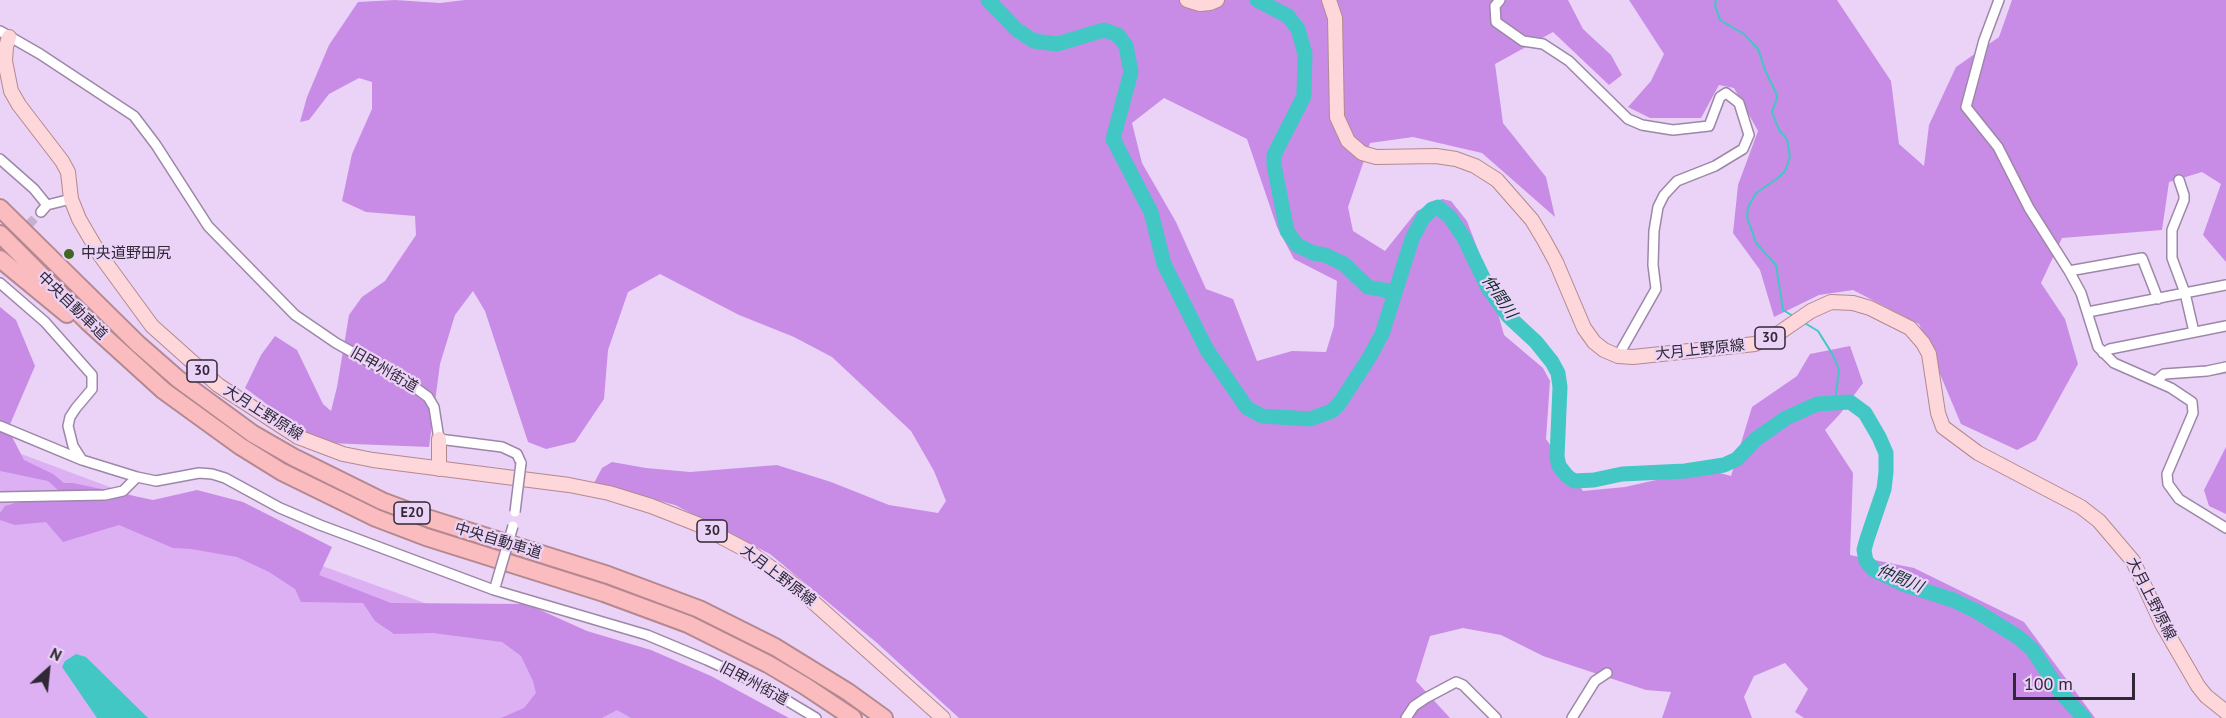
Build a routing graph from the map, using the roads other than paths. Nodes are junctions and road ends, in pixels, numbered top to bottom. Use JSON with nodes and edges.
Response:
{"nodes":[{"id":1,"x":1187,"y":0,"type":"edge"},
{"id":2,"x":1216,"y":0,"type":"edge"},
{"id":3,"x":1329,"y":0,"type":"edge"},
{"id":4,"x":1500,"y":0,"type":"edge"},
{"id":5,"x":1999,"y":0,"type":"edge"},
{"id":6,"x":4,"y":34,"type":"edge"},
{"id":7,"x":0,"y":159,"type":"edge"},
{"id":8,"x":2179,"y":180,"type":"dead end"},
{"id":9,"x":71,"y":199,"type":"junction"},
{"id":10,"x":0,"y":208,"type":"edge"},
{"id":11,"x":0,"y":234,"type":"edge"},
{"id":12,"x":0,"y":259,"type":"edge"},
{"id":13,"x":2069,"y":271,"type":"junction"},
{"id":14,"x":0,"y":283,"type":"edge"},
{"id":15,"x":2226,"y":285,"type":"edge"},
{"id":16,"x":2185,"y":293,"type":"junction"},
{"id":17,"x":2158,"y":299,"type":"junction"},
{"id":18,"x":2088,"y":312,"type":"junction"},
{"id":19,"x":2226,"y":326,"type":"edge"},
{"id":20,"x":2194,"y":332,"type":"junction"},
{"id":21,"x":2103,"y":353,"type":"junction"},
{"id":22,"x":1618,"y":356,"type":"junction"},
{"id":23,"x":2226,"y":367,"type":"edge"},
{"id":24,"x":2156,"y":381,"type":"junction"},
{"id":25,"x":164,"y":391,"type":"junction"},
{"id":26,"x":0,"y":426,"type":"edge"},
{"id":27,"x":439,"y":439,"type":"junction"},
{"id":28,"x":82,"y":460,"type":"junction"},
{"id":29,"x":439,"y":469,"type":"junction"},
{"id":30,"x":137,"y":477,"type":"junction"},
{"id":31,"x":0,"y":497,"type":"edge"},
{"id":32,"x":2226,"y":528,"type":"edge"},
{"id":33,"x":495,"y":587,"type":"junction"},
{"id":34,"x":1607,"y":673,"type":"dead end"},
{"id":35,"x":2226,"y":712,"type":"edge"},
{"id":36,"x":816,"y":718,"type":"edge"},
{"id":37,"x":853,"y":718,"type":"edge"},
{"id":38,"x":884,"y":718,"type":"edge"},
{"id":39,"x":943,"y":718,"type":"edge"},
{"id":40,"x":1406,"y":718,"type":"edge"},
{"id":41,"x":1496,"y":718,"type":"edge"},
{"id":42,"x":1572,"y":718,"type":"edge"}],
"edges":[{"from":1,"to":2,"type":"main road"},
{"from":3,"to":22,"type":"main road"},
{"from":4,"to":22,"type":"street"},
{"from":5,"to":13,"type":"street"},
{"from":6,"to":9,"type":"main road","name":"大月上野原線","number":"30"},
{"from":6,"to":27,"type":"street","name":"旧甲州街道"},
{"from":7,"to":9,"type":"street"},
{"from":8,"to":16,"type":"street"},
{"from":9,"to":29,"type":"main road","name":"大月上野原線","number":"30"},
{"from":10,"to":38,"type":"highway","name":"中央自動車道","number":"E20"},
{"from":11,"to":25,"type":"highway","name":"中央自動車道","number":"E20"},
{"from":12,"to":25,"type":"highway"},
{"from":13,"to":17,"type":"street"},
{"from":13,"to":18,"type":"street"},
{"from":14,"to":28,"type":"street"},
{"from":15,"to":16,"type":"street"},
{"from":16,"to":17,"type":"street"},
{"from":16,"to":20,"type":"street"},
{"from":17,"to":18,"type":"street"},
{"from":18,"to":21,"type":"street"},
{"from":19,"to":20,"type":"street"},
{"from":20,"to":21,"type":"street"},
{"from":21,"to":24,"type":"street"},
{"from":22,"to":35,"type":"main road","name":"大月上野原線","number":"30"},
{"from":23,"to":24,"type":"street"},
{"from":24,"to":32,"type":"street"},
{"from":25,"to":37,"type":"highway","name":"中央自動車道","number":"E20"},
{"from":26,"to":28,"type":"street","name":"旧甲州街道"},
{"from":27,"to":29,"type":"main road"},
{"from":27,"to":33,"type":"street","bridge":true},
{"from":28,"to":30,"type":"street","name":"旧甲州街道"},
{"from":29,"to":39,"type":"main road","name":"大月上野原線","number":"30"},
{"from":30,"to":31,"type":"street"},
{"from":30,"to":33,"type":"street","name":"旧甲州街道"},
{"from":33,"to":36,"type":"street","name":"旧甲州街道"},
{"from":34,"to":42,"type":"street"},
{"from":40,"to":41,"type":"street"}]}
